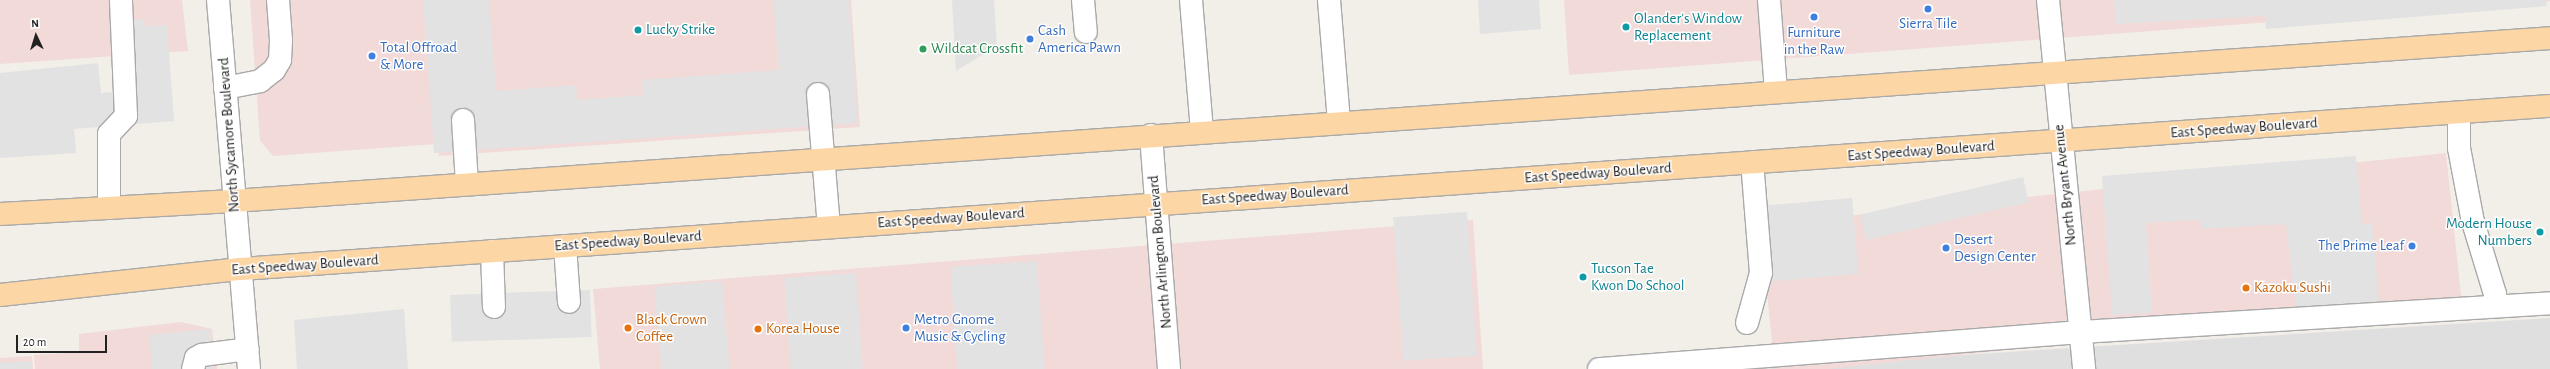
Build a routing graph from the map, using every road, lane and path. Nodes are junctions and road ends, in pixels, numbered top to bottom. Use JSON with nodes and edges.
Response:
{"nodes":[{"id":1,"x":121,"y":0,"type":"edge"},
{"id":2,"x":218,"y":0,"type":"edge"},
{"id":3,"x":278,"y":0,"type":"edge"},
{"id":4,"x":1083,"y":0,"type":"edge"},
{"id":5,"x":1191,"y":0,"type":"edge"},
{"id":6,"x":1330,"y":0,"type":"edge"},
{"id":7,"x":1768,"y":0,"type":"edge"},
{"id":8,"x":2048,"y":0,"type":"edge"},
{"id":9,"x":1086,"y":32,"type":"dead end"},
{"id":10,"x":2550,"y":38,"type":"edge"},
{"id":11,"x":2054,"y":73,"type":"junction"},
{"id":12,"x":225,"y":88,"type":"junction"},
{"id":13,"x":1776,"y":92,"type":"junction"},
{"id":14,"x":818,"y":94,"type":"dead end"},
{"id":15,"x":2550,"y":106,"type":"edge"},
{"id":16,"x":2459,"y":113,"type":"junction"},
{"id":17,"x":463,"y":120,"type":"dead end"},
{"id":18,"x":1339,"y":122,"type":"junction"},
{"id":19,"x":1202,"y":131,"type":"junction"},
{"id":20,"x":1151,"y":135,"type":"junction"},
{"id":21,"x":2060,"y":141,"type":"junction"},
{"id":22,"x":822,"y":159,"type":"junction"},
{"id":23,"x":1752,"y":162,"type":"junction"},
{"id":24,"x":467,"y":184,"type":"junction"},
{"id":25,"x":233,"y":201,"type":"junction"},
{"id":26,"x":1155,"y":203,"type":"junction"},
{"id":27,"x":109,"y":208,"type":"junction"},
{"id":28,"x":0,"y":214,"type":"edge"},
{"id":29,"x":829,"y":227,"type":"junction"},
{"id":30,"x":565,"y":246,"type":"junction"},
{"id":31,"x":492,"y":251,"type":"junction"},
{"id":32,"x":241,"y":269,"type":"junction"},
{"id":33,"x":0,"y":295,"type":"edge"},
{"id":34,"x":569,"y":302,"type":"dead end"},
{"id":35,"x":2550,"y":302,"type":"edge"},
{"id":36,"x":2496,"y":306,"type":"junction"},
{"id":37,"x":494,"y":307,"type":"dead end"},
{"id":38,"x":1747,"y":323,"type":"dead end"},
{"id":39,"x":2080,"y":332,"type":"junction"},
{"id":40,"x":248,"y":359,"type":"edge"},
{"id":41,"x":193,"y":369,"type":"edge"},
{"id":42,"x":1169,"y":369,"type":"edge"},
{"id":43,"x":1599,"y":369,"type":"edge"},
{"id":44,"x":2084,"y":369,"type":"edge"}],
"edges":[{"from":1,"to":27,"type":"street"},
{"from":2,"to":12,"type":"street","name":"North Sycamore Boulevard"},
{"from":3,"to":12,"type":"street"},
{"from":4,"to":9,"type":"street"},
{"from":5,"to":19,"type":"street"},
{"from":6,"to":18,"type":"street"},
{"from":7,"to":13,"type":"street"},
{"from":8,"to":11,"type":"street","name":"North Bryant Avenue"},
{"from":10,"to":11,"type":"main road"},
{"from":11,"to":13,"type":"main road"},
{"from":11,"to":21,"type":"street","name":"North Bryant Avenue"},
{"from":12,"to":25,"type":"street","name":"North Sycamore Boulevard"},
{"from":13,"to":18,"type":"main road"},
{"from":14,"to":22,"type":"street"},
{"from":15,"to":16,"type":"main road","name":"East Speedway Boulevard"},
{"from":16,"to":21,"type":"main road","name":"East Speedway Boulevard"},
{"from":16,"to":36,"type":"street"},
{"from":17,"to":24,"type":"street"},
{"from":18,"to":19,"type":"main road"},
{"from":19,"to":20,"type":"main road"},
{"from":20,"to":22,"type":"main road"},
{"from":20,"to":26,"type":"street","name":"North Arlington Boulevard"},
{"from":21,"to":23,"type":"main road","name":"East Speedway Boulevard"},
{"from":21,"to":39,"type":"street","name":"North Bryant Avenue"},
{"from":22,"to":24,"type":"main road"},
{"from":22,"to":29,"type":"street"},
{"from":23,"to":26,"type":"main road","name":"East Speedway Boulevard"},
{"from":23,"to":38,"type":"street"},
{"from":24,"to":25,"type":"main road"},
{"from":25,"to":27,"type":"main road"},
{"from":25,"to":32,"type":"street","name":"North Sycamore Boulevard"},
{"from":26,"to":29,"type":"main road","name":"East Speedway Boulevard"},
{"from":26,"to":42,"type":"street","name":"North Arlington Boulevard"},
{"from":27,"to":28,"type":"main road"},
{"from":29,"to":30,"type":"main road","name":"East Speedway Boulevard"},
{"from":30,"to":31,"type":"main road","name":"East Speedway Boulevard"},
{"from":30,"to":34,"type":"street"},
{"from":31,"to":32,"type":"main road","name":"East Speedway Boulevard"},
{"from":31,"to":37,"type":"street"},
{"from":32,"to":33,"type":"main road","name":"East Speedway Boulevard"},
{"from":32,"to":40,"type":"street","name":"North Sycamore Boulevard"},
{"from":35,"to":36,"type":"street"},
{"from":36,"to":39,"type":"street"},
{"from":39,"to":43,"type":"street"},
{"from":39,"to":44,"type":"street","name":"North Bryant Avenue"},
{"from":40,"to":41,"type":"street"}]}
